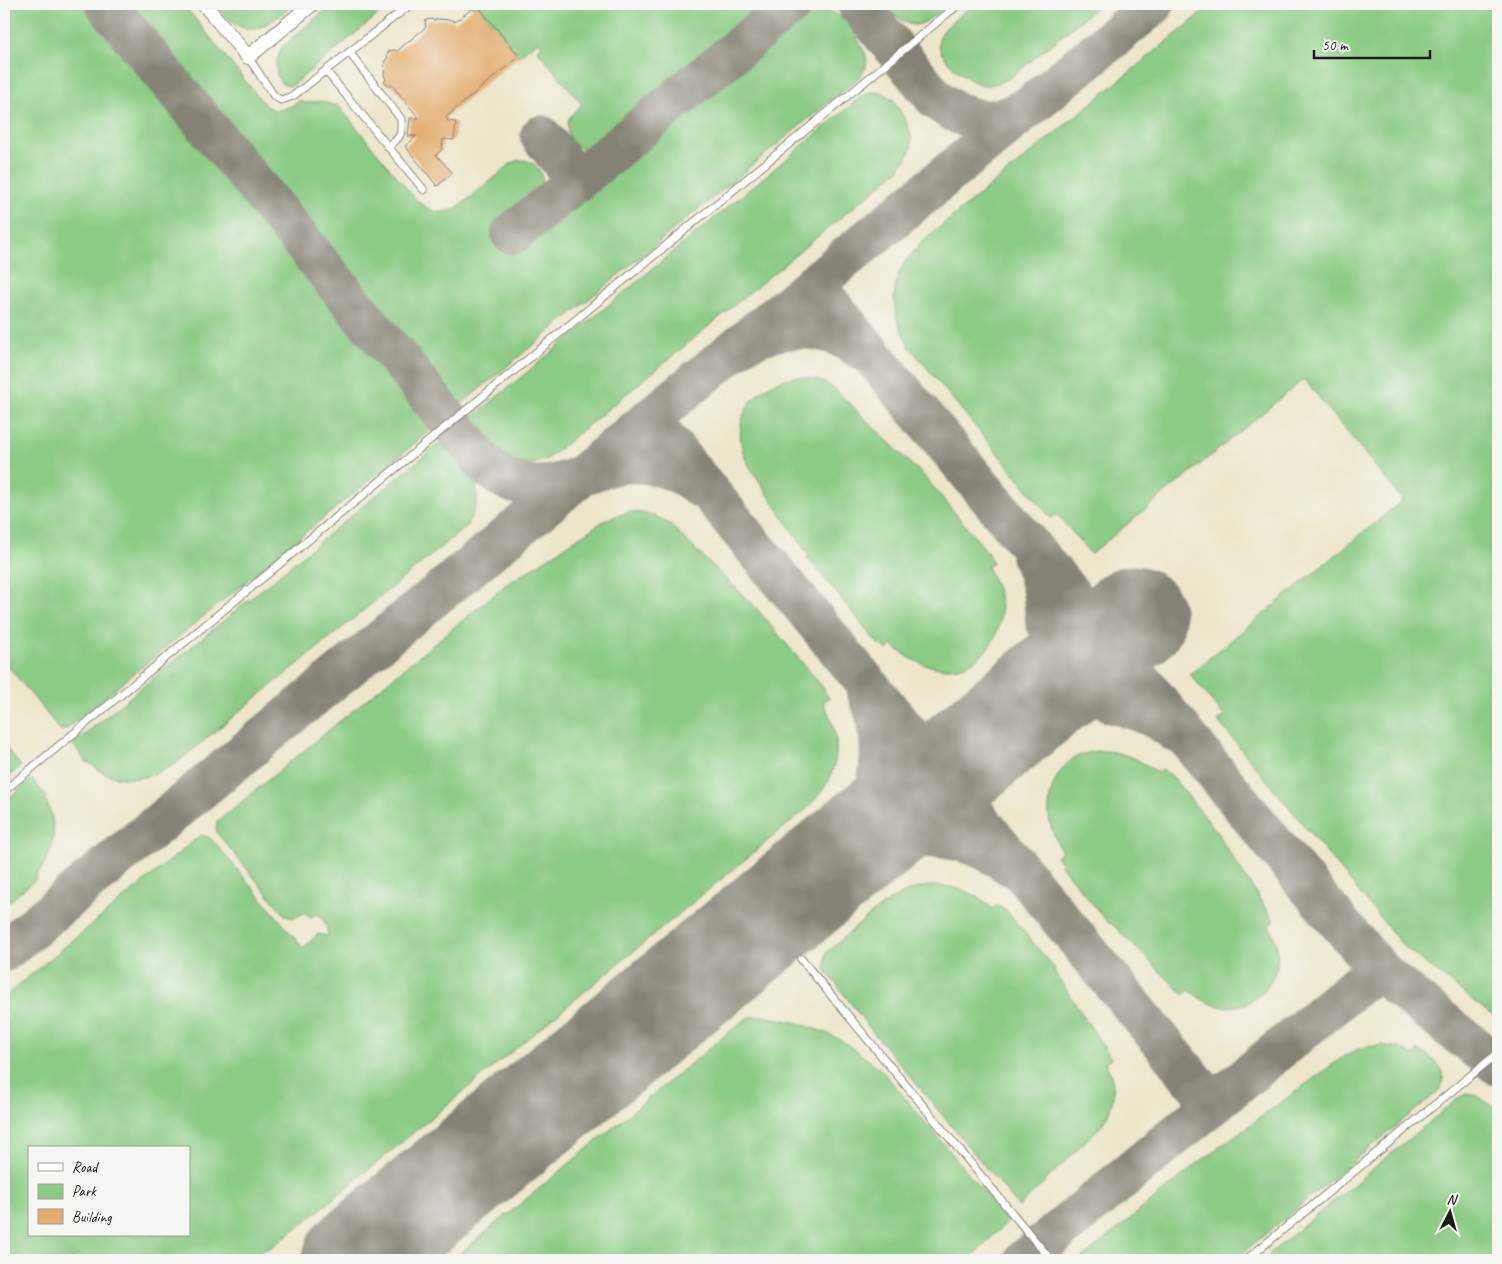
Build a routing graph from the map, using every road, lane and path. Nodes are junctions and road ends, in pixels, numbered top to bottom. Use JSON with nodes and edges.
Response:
{"nodes":[{"id":1,"x":204,"y":4,"type":"edge"},
{"id":2,"x":312,"y":4,"type":"edge"},
{"id":3,"x":411,"y":4,"type":"edge"},
{"id":4,"x":959,"y":4,"type":"edge"},
{"id":5,"x":349,"y":52,"type":"junction"},
{"id":6,"x":248,"y":57,"type":"junction"},
{"id":7,"x":326,"y":71,"type":"junction"},
{"id":8,"x":388,"y":147,"type":"junction"},
{"id":9,"x":424,"y":190,"type":"dead end"},
{"id":10,"x":4,"y":791,"type":"edge"},
{"id":11,"x":801,"y":959,"type":"dead end"},
{"id":12,"x":1498,"y":1053,"type":"edge"},
{"id":13,"x":1051,"y":1260,"type":"edge"},
{"id":14,"x":1246,"y":1260,"type":"edge"}],
"edges":[{"from":1,"to":6,"type":"street"},
{"from":2,"to":6,"type":"street"},
{"from":3,"to":5,"type":"lane"},
{"from":4,"to":10,"type":"lane"},
{"from":5,"to":7,"type":"lane"},
{"from":5,"to":8,"type":"lane"},
{"from":6,"to":7,"type":"lane"},
{"from":7,"to":8,"type":"lane"},
{"from":8,"to":9,"type":"lane"},
{"from":11,"to":13,"type":"lane"},
{"from":12,"to":14,"type":"lane"}]}
